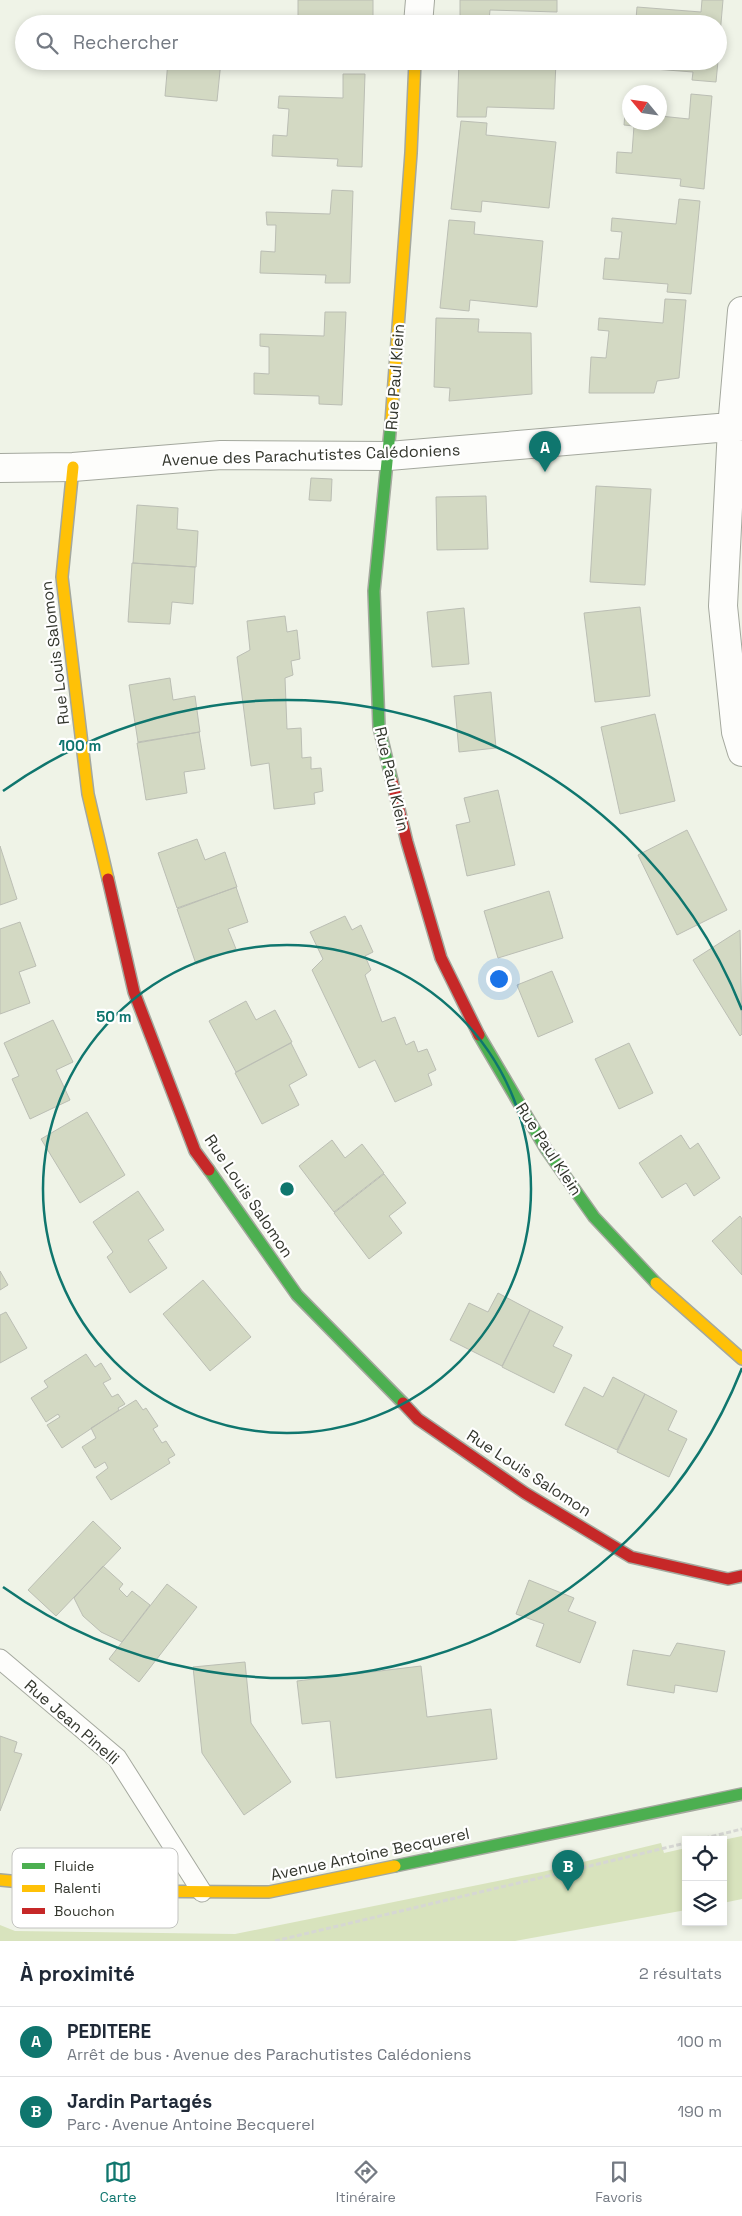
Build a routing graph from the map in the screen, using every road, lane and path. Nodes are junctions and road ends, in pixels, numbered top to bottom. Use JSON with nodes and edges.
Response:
{"nodes":[{"id":1,"x":420,"y":0,"type":"edge"},
{"id":2,"x":419,"y":15,"type":"edge"},
{"id":3,"x":415,"y":70,"type":"edge"},
{"id":4,"x":742,"y":311,"type":"edge"},
{"id":5,"x":737,"y":427,"type":"edge"},
{"id":6,"x":389,"y":456,"type":"junction"},
{"id":7,"x":73,"y":467,"type":"junction"},
{"id":8,"x":0,"y":468,"type":"edge"},
{"id":9,"x":742,"y":752,"type":"edge"},
{"id":10,"x":742,"y":1359,"type":"edge"},
{"id":11,"x":742,"y":1576,"type":"edge"},
{"id":12,"x":0,"y":1659,"type":"edge"},
{"id":13,"x":742,"y":1794,"type":"edge"},
{"id":14,"x":742,"y":1829,"type":"edge"},
{"id":15,"x":713,"y":1836,"type":"edge"},
{"id":16,"x":682,"y":1843,"type":"edge"},
{"id":17,"x":174,"y":1848,"type":"edge"},
{"id":18,"x":178,"y":1854,"type":"edge"},
{"id":19,"x":178,"y":1892,"type":"edge"},
{"id":20,"x":202,"y":1892,"type":"junction"},
{"id":21,"x":275,"y":1941,"type":"edge"}],
"edges":[{"from":1,"to":2,"type":"street"},
{"from":3,"to":6,"type":"street","name":"Rue Paul Klein"},
{"from":4,"to":5,"type":"street"},
{"from":5,"to":6,"type":"street","name":"Avenue des Parachutistes Calédoniens"},
{"from":5,"to":9,"type":"street"},
{"from":6,"to":7,"type":"street","name":"Avenue des Parachutistes Calédoniens"},
{"from":6,"to":10,"type":"street","name":"Rue Paul Klein"},
{"from":7,"to":8,"type":"street","name":"Avenue des Parachutistes Calédoniens"},
{"from":7,"to":11,"type":"street","name":"Rue Louis Salomon"},
{"from":12,"to":17,"type":"lane","name":"Rue Jean Pinelli"},
{"from":13,"to":20,"type":"street","name":"Avenue Antoine Becquerel"},
{"from":14,"to":15,"type":"path"},
{"from":16,"to":21,"type":"path"},
{"from":18,"to":20,"type":"lane","name":"Rue Jean Pinelli"},
{"from":19,"to":20,"type":"street","name":"Avenue Antoine Becquerel"}]}
